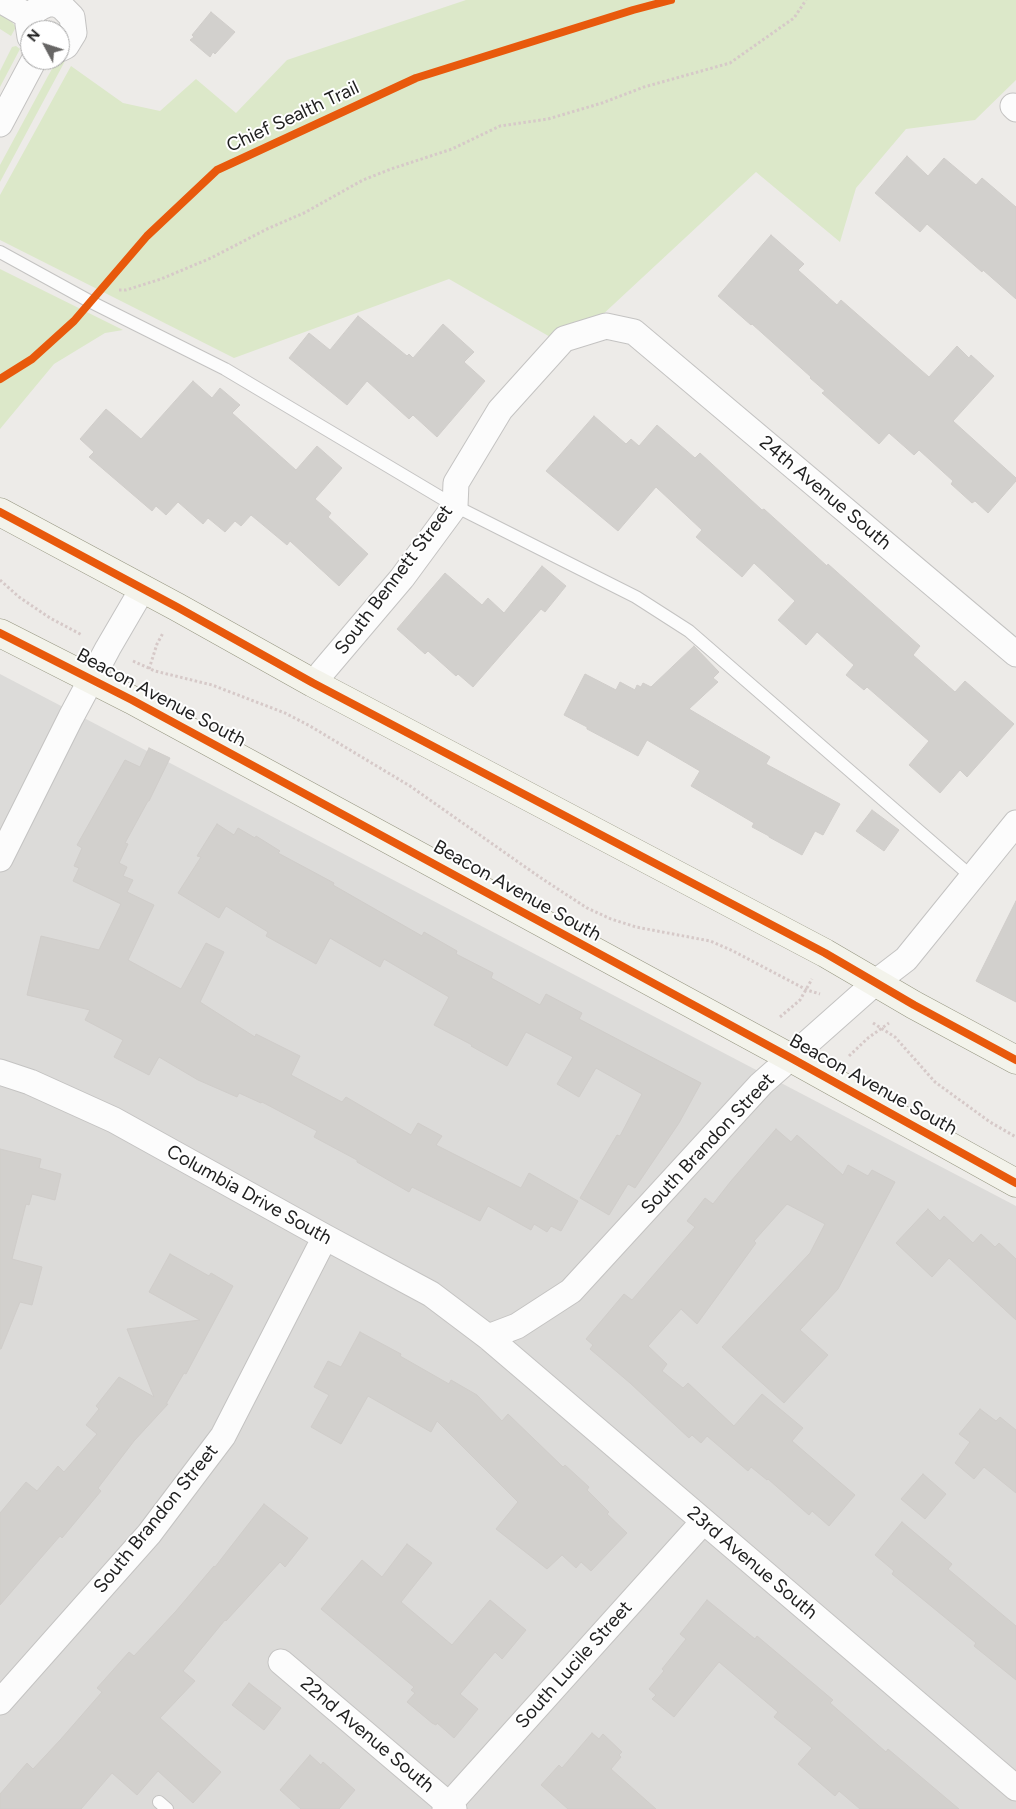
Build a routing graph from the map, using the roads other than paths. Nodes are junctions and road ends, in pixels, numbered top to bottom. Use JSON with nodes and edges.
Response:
{"nodes":[{"id":1,"x":0,"y":0,"type":"edge"},
{"id":2,"x":64,"y":3,"type":"edge"},
{"id":3,"x":22,"y":20,"type":"edge"},
{"id":4,"x":34,"y":20,"type":"edge"},
{"id":5,"x":70,"y":40,"type":"edge"},
{"id":6,"x":29,"y":70,"type":"edge"},
{"id":7,"x":0,"y":124,"type":"edge"},
{"id":8,"x":0,"y":252,"type":"edge"},
{"id":9,"x":634,"y":332,"type":"joint"},
{"id":10,"x":455,"y":506,"type":"junction"},
{"id":11,"x":0,"y":512,"type":"edge"},
{"id":12,"x":143,"y":588,"type":"junction"},
{"id":13,"x":0,"y":632,"type":"edge"},
{"id":14,"x":1016,"y":654,"type":"edge"},
{"id":15,"x":91,"y":680,"type":"junction"},
{"id":16,"x":313,"y":683,"type":"junction"},
{"id":17,"x":1016,"y":823,"type":"edge"},
{"id":18,"x":0,"y":860,"type":"edge"},
{"id":19,"x":972,"y":877,"type":"junction"},
{"id":20,"x":876,"y":982,"type":"junction"},
{"id":21,"x":791,"y":1058,"type":"junction"},
{"id":22,"x":1016,"y":1060,"type":"edge"},
{"id":23,"x":0,"y":1072,"type":"edge"},
{"id":24,"x":1016,"y":1184,"type":"edge"},
{"id":25,"x":325,"y":1237,"type":"junction"},
{"id":26,"x":488,"y":1337,"type":"junction"},
{"id":27,"x":703,"y":1522,"type":"junction"},
{"id":28,"x":281,"y":1662,"type":"dead end"},
{"id":29,"x":0,"y":1702,"type":"edge"},
{"id":30,"x":1016,"y":1788,"type":"edge"},
{"id":31,"x":449,"y":1807,"type":"edge"}],
"edges":[{"from":1,"to":3,"type":"street"},
{"from":2,"to":4,"type":"street"},
{"from":2,"to":5,"type":"street"},
{"from":6,"to":7,"type":"street"},
{"from":8,"to":10,"type":"lane"},
{"from":9,"to":10,"type":"street","name":"South Bennett Street"},
{"from":9,"to":14,"type":"street","name":"24th Avenue South"},
{"from":10,"to":16,"type":"street","name":"South Bennett Street"},
{"from":10,"to":19,"type":"lane"},
{"from":11,"to":12,"type":"main road"},
{"from":12,"to":15,"type":"street"},
{"from":12,"to":16,"type":"main road"},
{"from":13,"to":15,"type":"main road","name":"Beacon Avenue South"},
{"from":15,"to":18,"type":"street"},
{"from":15,"to":21,"type":"main road","name":"Beacon Avenue South"},
{"from":16,"to":20,"type":"main road"},
{"from":17,"to":19,"type":"street","name":"South Brandon Street"},
{"from":19,"to":20,"type":"street","name":"South Brandon Street"},
{"from":20,"to":21,"type":"street","name":"South Brandon Street"},
{"from":20,"to":22,"type":"main road"},
{"from":21,"to":24,"type":"main road","name":"Beacon Avenue South"},
{"from":21,"to":26,"type":"street","name":"South Brandon Street"},
{"from":23,"to":25,"type":"street","name":"Columbia Drive South"},
{"from":25,"to":26,"type":"street","name":"Columbia Drive South"},
{"from":25,"to":29,"type":"street","name":"South Brandon Street"},
{"from":26,"to":27,"type":"street","name":"23rd Avenue South"},
{"from":27,"to":30,"type":"street","name":"23rd Avenue South"},
{"from":27,"to":31,"type":"street","name":"South Lucile Street"},
{"from":28,"to":31,"type":"street","name":"22nd Avenue South"}]}
